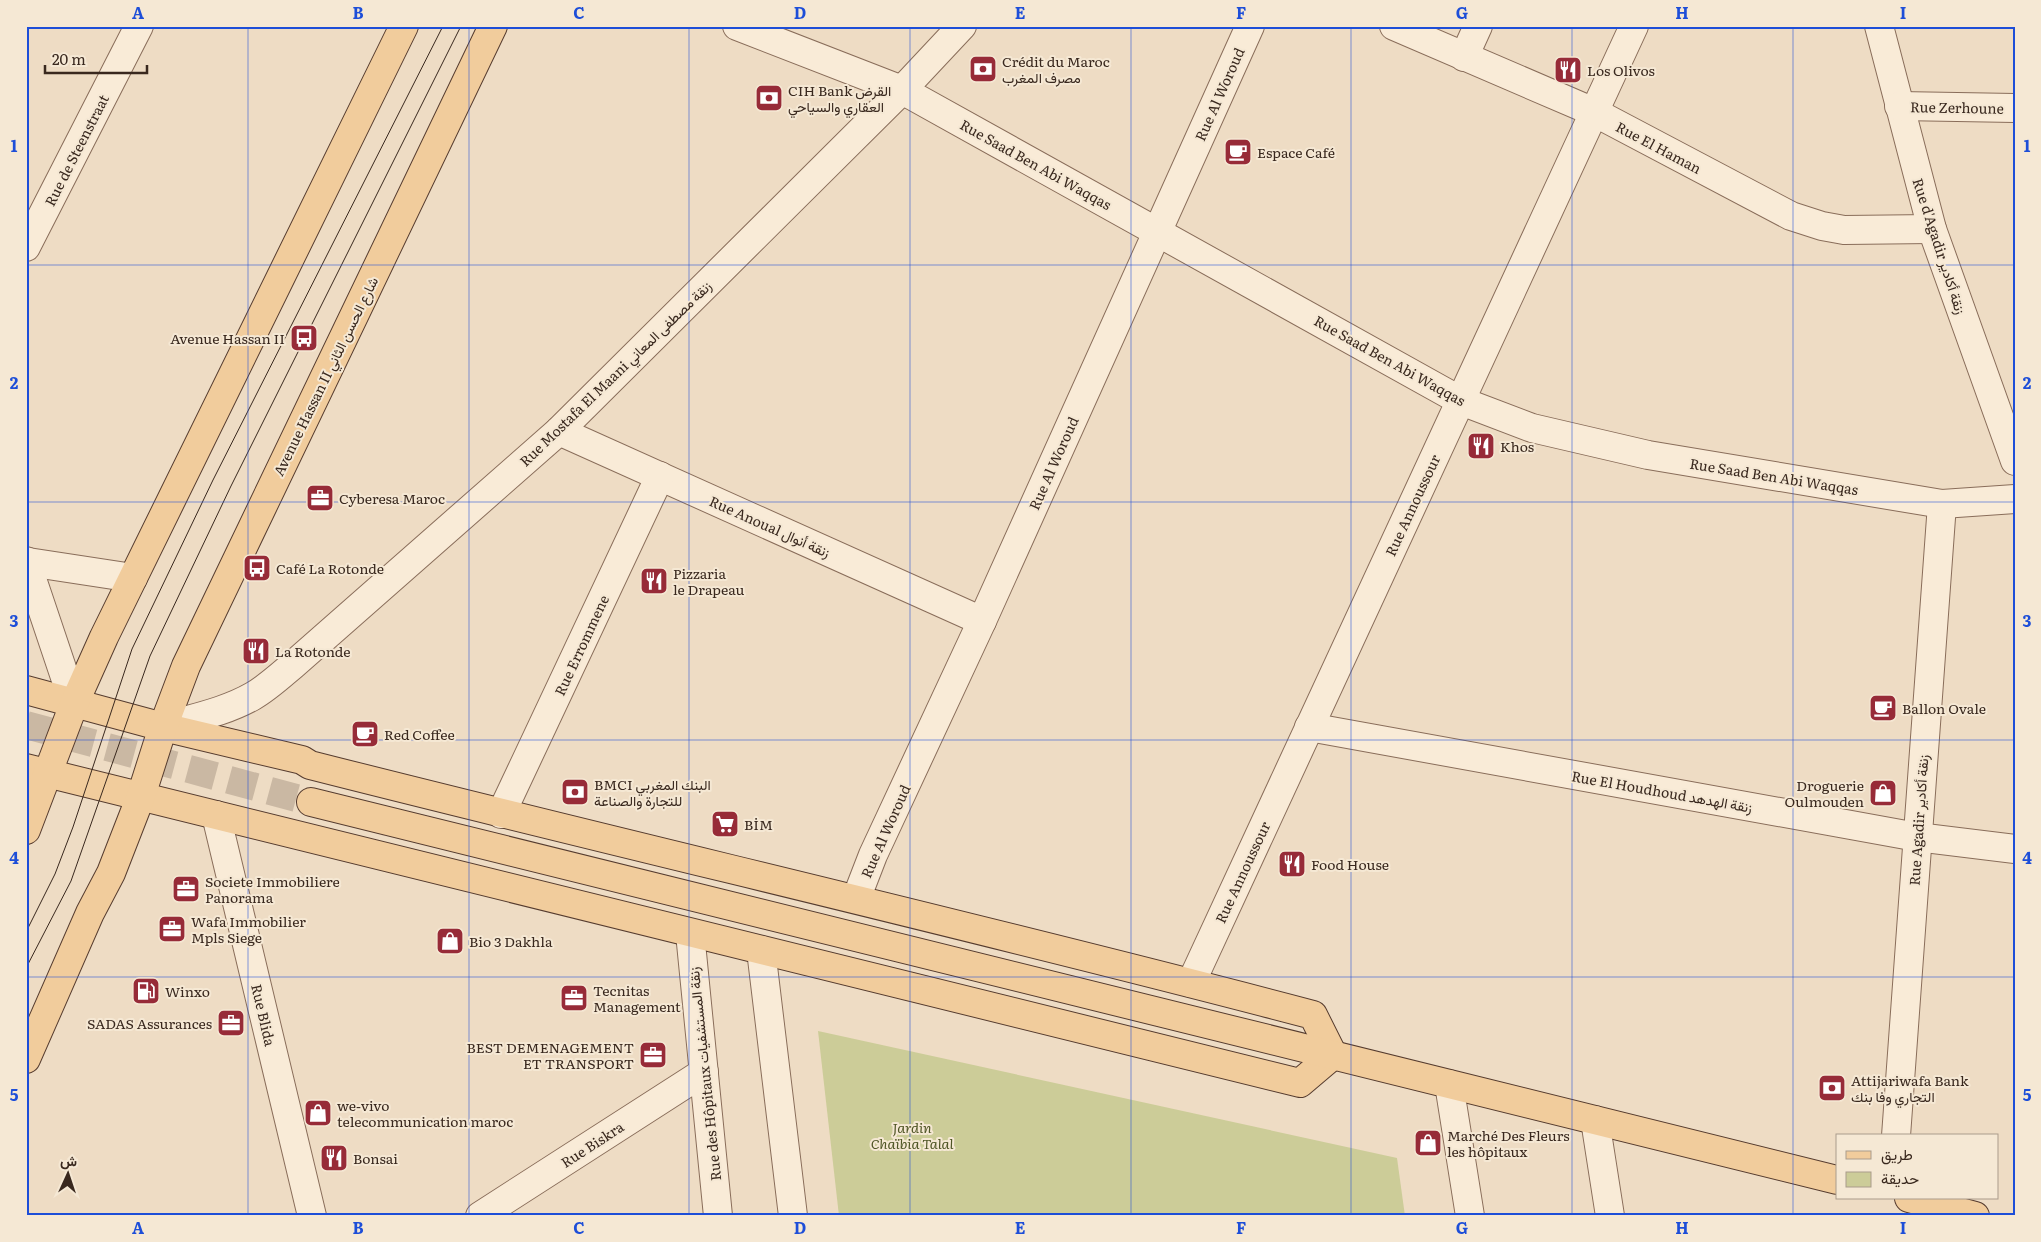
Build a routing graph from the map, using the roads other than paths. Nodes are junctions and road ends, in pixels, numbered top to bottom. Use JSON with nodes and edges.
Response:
{"nodes":[{"id":1,"x":139,"y":26,"type":"edge"},
{"id":2,"x":404,"y":26,"type":"edge"},
{"id":3,"x":493,"y":26,"type":"edge"},
{"id":4,"x":737,"y":26,"type":"edge"},
{"id":5,"x":962,"y":26,"type":"edge"},
{"id":6,"x":1250,"y":26,"type":"edge"},
{"id":7,"x":1394,"y":26,"type":"edge"},
{"id":8,"x":1478,"y":26,"type":"edge"},
{"id":9,"x":1634,"y":26,"type":"edge"},
{"id":10,"x":1879,"y":26,"type":"edge"},
{"id":11,"x":1464,"y":57,"type":"junction"},
{"id":12,"x":902,"y":90,"type":"junction"},
{"id":13,"x":1899,"y":106,"type":"junction"},
{"id":14,"x":2015,"y":108,"type":"edge"},
{"id":15,"x":1594,"y":112,"type":"junction"},
{"id":16,"x":1932,"y":229,"type":"junction"},
{"id":17,"x":1157,"y":231,"type":"junction"},
{"id":18,"x":26,"y":247,"type":"edge"},
{"id":19,"x":1461,"y":400,"type":"junction"},
{"id":20,"x":559,"y":431,"type":"junction"},
{"id":21,"x":2015,"y":461,"type":"edge"},
{"id":22,"x":660,"y":476,"type":"junction"},
{"id":23,"x":2015,"y":499,"type":"edge"},
{"id":24,"x":1942,"y":504,"type":"junction"},
{"id":25,"x":27,"y":561,"type":"edge"},
{"id":26,"x":133,"y":578,"type":"junction"},
{"id":27,"x":982,"y":621,"type":"junction"},
{"id":28,"x":26,"y":690,"type":"edge"},
{"id":29,"x":74,"y":704,"type":"junction"},
{"id":30,"x":163,"y":727,"type":"junction"},
{"id":31,"x":1309,"y":727,"type":"junction"},
{"id":32,"x":37,"y":771,"type":"edge"},
{"id":33,"x":141,"y":796,"type":"junction"},
{"id":34,"x":311,"y":802,"type":"tunnel mouth"},
{"id":35,"x":501,"y":814,"type":"junction"},
{"id":36,"x":216,"y":815,"type":"junction"},
{"id":37,"x":26,"y":830,"type":"edge"},
{"id":38,"x":1917,"y":838,"type":"junction"},
{"id":39,"x":2015,"y":849,"type":"edge"},
{"id":40,"x":856,"y":899,"type":"junction"},
{"id":41,"x":690,"y":933,"type":"junction"},
{"id":42,"x":761,"y":950,"type":"junction"},
{"id":43,"x":1191,"y":983,"type":"junction"},
{"id":44,"x":1333,"y":1055,"type":"junction"},
{"id":45,"x":26,"y":1058,"type":"edge"},
{"id":46,"x":704,"y":1072,"type":"junction"},
{"id":47,"x":1449,"y":1084,"type":"junction"},
{"id":48,"x":1595,"y":1120,"type":"junction"},
{"id":49,"x":1896,"y":1134,"type":"edge"},
{"id":50,"x":1836,"y":1180,"type":"edge"},
{"id":51,"x":1916,"y":1200,"type":"edge"},
{"id":52,"x":312,"y":1216,"type":"edge"},
{"id":53,"x":480,"y":1216,"type":"edge"},
{"id":54,"x":718,"y":1216,"type":"edge"},
{"id":55,"x":793,"y":1216,"type":"edge"},
{"id":56,"x":1470,"y":1216,"type":"edge"},
{"id":57,"x":1610,"y":1216,"type":"edge"},
{"id":58,"x":1975,"y":1216,"type":"edge"}],
"edges":[{"from":1,"to":18,"type":"street","name":"Rue de Steenstraat"},
{"from":2,"to":26,"type":"main road"},
{"from":3,"to":30,"type":"main road","name":"Avenue Hassan II شارع الحسن الثاني"},
{"from":4,"to":12,"type":"street","name":"Rue Saad Ben Abi Waqqas"},
{"from":5,"to":12,"type":"street","name":"Rue Mostafa El Maani زنقة مصطفى المعاني"},
{"from":6,"to":17,"type":"street","name":"Rue Al Woroud"},
{"from":7,"to":11,"type":"street","name":"Rue El Haman"},
{"from":8,"to":11,"type":"street"},
{"from":9,"to":15,"type":"street","name":"Rue Annoussour"},
{"from":10,"to":13,"type":"street","name":"Rue d'Agadir زنقة أكادير"},
{"from":11,"to":15,"type":"street","name":"Rue El Haman"},
{"from":12,"to":17,"type":"street","name":"Rue Saad Ben Abi Waqqas"},
{"from":12,"to":20,"type":"street","name":"Rue Mostafa El Maani زنقة مصطفى المعاني"},
{"from":13,"to":14,"type":"street","name":"Rue Zerhoune"},
{"from":13,"to":16,"type":"street","name":"Rue d'Agadir زنقة أكادير"},
{"from":15,"to":16,"type":"street","name":"Rue El Haman"},
{"from":15,"to":19,"type":"street","name":"Rue Annoussour"},
{"from":16,"to":21,"type":"street","name":"Rue d'Agadir زنقة أكادير"},
{"from":17,"to":19,"type":"street","name":"Rue Saad Ben Abi Waqqas"},
{"from":17,"to":27,"type":"street","name":"Rue Al Woroud"},
{"from":19,"to":24,"type":"street","name":"Rue Saad Ben Abi Waqqas"},
{"from":19,"to":31,"type":"street","name":"Rue Annoussour"},
{"from":20,"to":22,"type":"street","name":"Rue Anoual زنقة أنوال"},
{"from":20,"to":30,"type":"street","name":"Rue Mostafa El Maani زنقة مصطفى المعاني"},
{"from":22,"to":27,"type":"street","name":"Rue Anoual زنقة أنوال"},
{"from":22,"to":35,"type":"street","name":"Rue Errommene"},
{"from":23,"to":24,"type":"street","name":"Rue Saad Ben Abi Waqqas"},
{"from":24,"to":38,"type":"street","name":"Rue Agadir زنقة أكادير"},
{"from":25,"to":26,"type":"street"},
{"from":25,"to":29,"type":"street"},
{"from":26,"to":29,"type":"main road"},
{"from":27,"to":40,"type":"street","name":"Rue Al Woroud"},
{"from":28,"to":29,"type":"main road"},
{"from":29,"to":30,"type":"main road"},
{"from":29,"to":32,"type":"main road"},
{"from":30,"to":33,"type":"main road","name":"Avenue Hassan II شارع الحسن الثاني"},
{"from":30,"to":35,"type":"main road"},
{"from":31,"to":38,"type":"street","name":"Rue El Houdhoud زنقة الهدهد"},
{"from":31,"to":43,"type":"street","name":"Rue Annoussour"},
{"from":32,"to":33,"type":"main road"},
{"from":32,"to":37,"type":"main road"},
{"from":33,"to":36,"type":"main road"},
{"from":33,"to":45,"type":"main road","name":"Avenue Hassan II شارع الحسن الثاني"},
{"from":34,"to":44,"type":"main road"},
{"from":35,"to":40,"type":"main road"},
{"from":36,"to":41,"type":"main road"},
{"from":36,"to":52,"type":"street","name":"Rue Blida"},
{"from":38,"to":39,"type":"street","name":"Rue El Houdhoud زنقة الهدهد"},
{"from":38,"to":49,"type":"street","name":"Rue Agadir زنقة أكادير"},
{"from":40,"to":43,"type":"main road"},
{"from":41,"to":42,"type":"main road"},
{"from":41,"to":46,"type":"street","name":"Rue des Hôpitaux زنقة المستشفيات"},
{"from":42,"to":44,"type":"main road"},
{"from":42,"to":55,"type":"street"},
{"from":43,"to":44,"type":"main road"},
{"from":44,"to":47,"type":"main road"},
{"from":46,"to":53,"type":"street","name":"Rue Biskra"},
{"from":46,"to":54,"type":"street","name":"Rue des Hôpitaux زنقة المستشفيات"},
{"from":47,"to":48,"type":"main road"},
{"from":47,"to":56,"type":"street"},
{"from":48,"to":50,"type":"main road"},
{"from":48,"to":57,"type":"street"},
{"from":51,"to":58,"type":"main road"}]}
